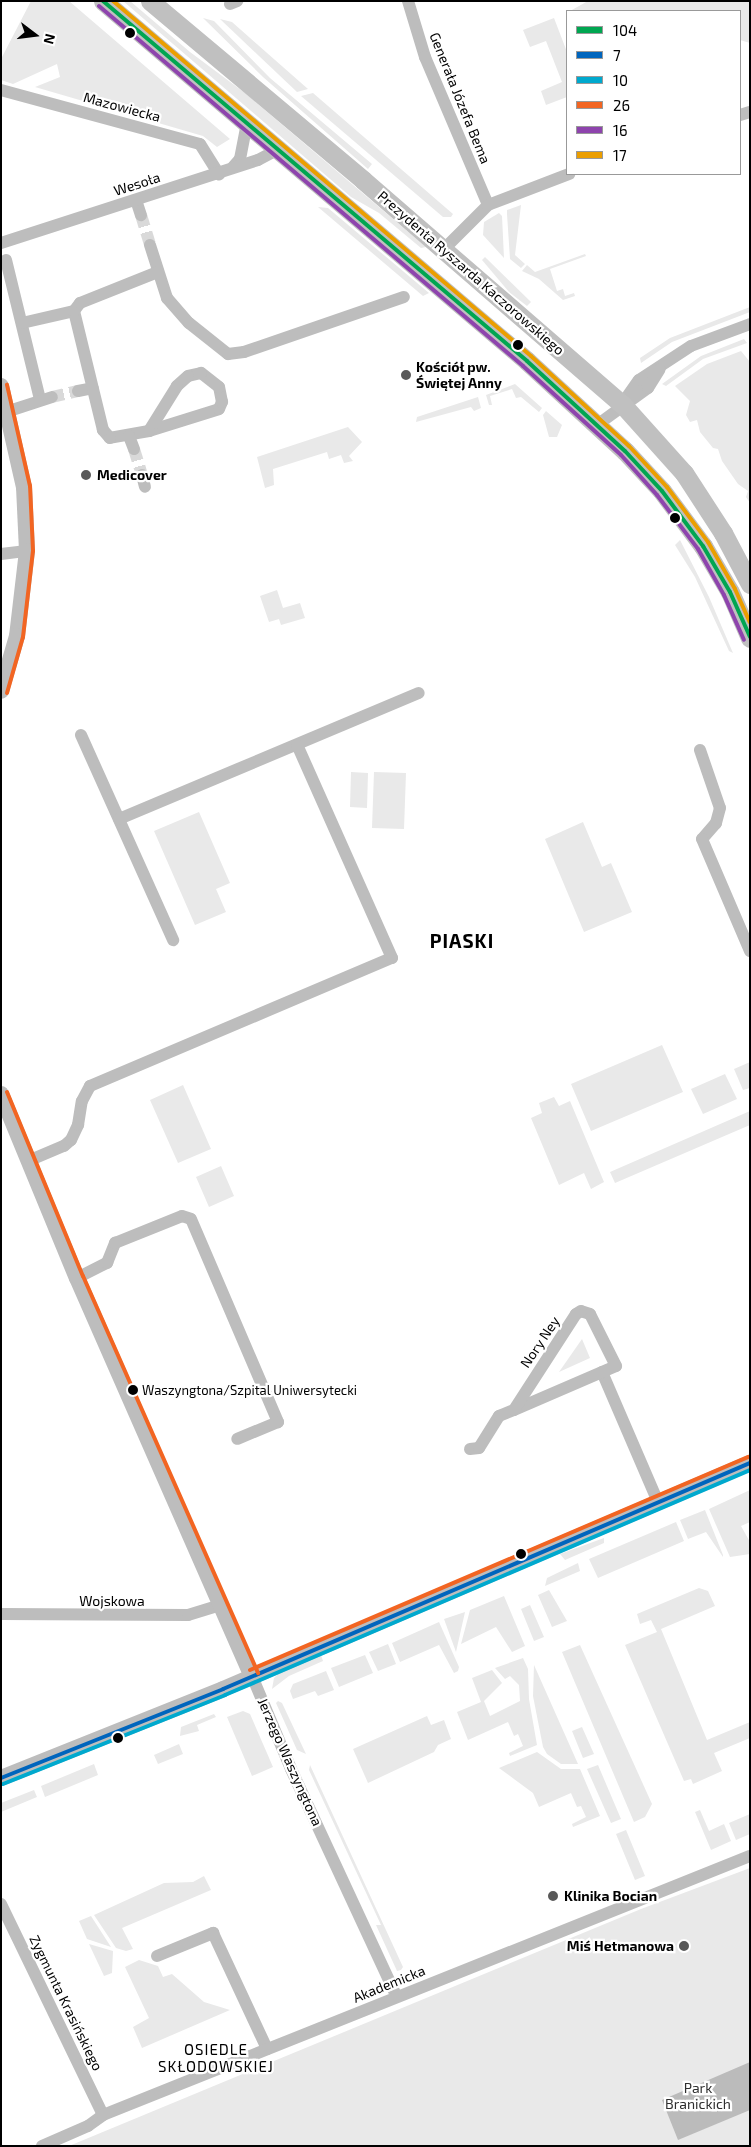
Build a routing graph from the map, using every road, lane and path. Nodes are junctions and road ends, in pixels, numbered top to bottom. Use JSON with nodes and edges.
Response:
{"nodes":[{"id":1,"x":103,"y":1,"type":"edge"},
{"id":2,"x":150,"y":1,"type":"edge"},
{"id":3,"x":408,"y":1,"type":"edge"},
{"id":4,"x":1,"y":90,"type":"edge"},
{"id":5,"x":248,"y":122,"type":"junction"},
{"id":6,"x":279,"y":149,"type":"junction"},
{"id":7,"x":233,"y":167,"type":"junction"},
{"id":8,"x":219,"y":174,"type":"junction"},
{"id":9,"x":566,"y":175,"type":"edge"},
{"id":10,"x":136,"y":200,"type":"junction"},
{"id":11,"x":488,"y":204,"type":"junction"},
{"id":12,"x":141,"y":215,"type":"tunnel mouth"},
{"id":13,"x":1,"y":243,"type":"edge"},
{"id":14,"x":150,"y":245,"type":"tunnel mouth"},
{"id":15,"x":444,"y":249,"type":"junction"},
{"id":16,"x":6,"y":260,"type":"dead end"},
{"id":17,"x":413,"y":263,"type":"junction"},
{"id":18,"x":164,"y":276,"type":"junction"},
{"id":19,"x":404,"y":297,"type":"dead end"},
{"id":20,"x":74,"y":310,"type":"junction"},
{"id":21,"x":22,"y":323,"type":"junction"},
{"id":22,"x":750,"y":324,"type":"edge"},
{"id":23,"x":1,"y":386,"type":"edge"},
{"id":24,"x":93,"y":388,"type":"junction"},
{"id":25,"x":78,"y":391,"type":"tunnel mouth"},
{"id":26,"x":622,"y":404,"type":"junction"},
{"id":27,"x":9,"y":412,"type":"junction"},
{"id":28,"x":598,"y":425,"type":"junction"},
{"id":29,"x":149,"y":431,"type":"junction"},
{"id":30,"x":129,"y":436,"type":"junction"},
{"id":31,"x":134,"y":450,"type":"tunnel mouth"},
{"id":32,"x":684,"y":473,"type":"junction"},
{"id":33,"x":662,"y":492,"type":"junction"},
{"id":34,"x":27,"y":551,"type":"junction"},
{"id":35,"x":1,"y":554,"type":"edge"},
{"id":36,"x":750,"y":584,"type":"edge"},
{"id":37,"x":750,"y":638,"type":"edge"},
{"id":38,"x":1,"y":691,"type":"edge"},
{"id":39,"x":419,"y":693,"type":"dead end"},
{"id":40,"x":81,"y":735,"type":"dead end"},
{"id":41,"x":297,"y":745,"type":"junction"},
{"id":42,"x":700,"y":750,"type":"dead end"},
{"id":43,"x":119,"y":819,"type":"junction"},
{"id":44,"x":173,"y":940,"type":"dead end"},
{"id":45,"x":750,"y":951,"type":"edge"},
{"id":46,"x":1,"y":1094,"type":"edge"},
{"id":47,"x":28,"y":1161,"type":"junction"},
{"id":48,"x":77,"y":1278,"type":"junction"},
{"id":49,"x":602,"y":1372,"type":"junction"},
{"id":50,"x":514,"y":1410,"type":"junction"},
{"id":51,"x":237,"y":1439,"type":"dead end"},
{"id":52,"x":470,"y":1450,"type":"dead end"},
{"id":53,"x":750,"y":1463,"type":"edge"},
{"id":54,"x":658,"y":1502,"type":"junction"},
{"id":55,"x":221,"y":1605,"type":"junction"},
{"id":56,"x":1,"y":1614,"type":"edge"},
{"id":57,"x":252,"y":1676,"type":"junction"},
{"id":58,"x":1,"y":1778,"type":"edge"},
{"id":59,"x":750,"y":1856,"type":"edge"},
{"id":60,"x":1,"y":1904,"type":"edge"},
{"id":61,"x":157,"y":1956,"type":"dead end"},
{"id":62,"x":397,"y":1997,"type":"junction"},
{"id":63,"x":267,"y":2049,"type":"junction"},
{"id":64,"x":103,"y":2115,"type":"junction"},
{"id":65,"x":42,"y":2146,"type":"edge"}],
"edges":[{"from":1,"to":5,"type":"main road"},
{"from":2,"to":15,"type":"main road","name":"Prezydenta Ryszarda Kaczorowskiego"},
{"from":3,"to":11,"type":"street","name":"Generała Józefa Bema"},
{"from":4,"to":8,"type":"street","name":"Mazowiecka"},
{"from":5,"to":6,"type":"main road"},
{"from":5,"to":7,"type":"street"},
{"from":6,"to":7,"type":"street","name":"Wesoła"},
{"from":6,"to":17,"type":"main road"},
{"from":7,"to":8,"type":"street","name":"Wesoła"},
{"from":8,"to":10,"type":"street","name":"Wesoła"},
{"from":9,"to":11,"type":"street"},
{"from":10,"to":12,"type":"street"},
{"from":10,"to":13,"type":"street","name":"Wesoła"},
{"from":11,"to":15,"type":"street"},
{"from":14,"to":18,"type":"street"},
{"from":15,"to":17,"type":"main road"},
{"from":15,"to":26,"type":"main road","name":"Prezydenta Ryszarda Kaczorowskiego"},
{"from":16,"to":21,"type":"street"},
{"from":17,"to":28,"type":"main road"},
{"from":18,"to":19,"type":"street"},
{"from":18,"to":20,"type":"street"},
{"from":20,"to":21,"type":"street"},
{"from":20,"to":24,"type":"street"},
{"from":21,"to":27,"type":"street"},
{"from":22,"to":26,"type":"street"},
{"from":23,"to":27,"type":"street"},
{"from":24,"to":25,"type":"street"},
{"from":24,"to":30,"type":"street"},
{"from":26,"to":28,"type":"street"},
{"from":26,"to":32,"type":"main road","name":"Prezydenta Ryszarda Kaczorowskiego"},
{"from":27,"to":34,"type":"street"},
{"from":28,"to":33,"type":"main road"},
{"from":29,"to":29,"type":"street"},
{"from":29,"to":30,"type":"street"},
{"from":30,"to":31,"type":"street"},
{"from":32,"to":33,"type":"main road"},
{"from":32,"to":36,"type":"main road","name":"Prezydenta Ryszarda Kaczorowskiego"},
{"from":33,"to":37,"type":"main road"},
{"from":34,"to":35,"type":"street"},
{"from":34,"to":38,"type":"street"},
{"from":39,"to":41,"type":"street"},
{"from":40,"to":43,"type":"street"},
{"from":41,"to":43,"type":"street"},
{"from":41,"to":47,"type":"street"},
{"from":42,"to":45,"type":"street"},
{"from":43,"to":44,"type":"street"},
{"from":46,"to":47,"type":"street","name":"Jerzego Waszyngtona"},
{"from":47,"to":48,"type":"street","name":"Jerzego Waszyngtona"},
{"from":48,"to":51,"type":"street"},
{"from":48,"to":55,"type":"street","name":"Jerzego Waszyngtona"},
{"from":49,"to":50,"type":"street","name":"Nory Ney"},
{"from":49,"to":50,"type":"street","name":"Nory Ney"},
{"from":49,"to":54,"type":"street"},
{"from":50,"to":52,"type":"street","name":"Nory Ney"},
{"from":53,"to":54,"type":"street"},
{"from":54,"to":57,"type":"street"},
{"from":55,"to":56,"type":"street","name":"Wojskowa"},
{"from":55,"to":57,"type":"street","name":"Jerzego Waszyngtona"},
{"from":57,"to":58,"type":"street"},
{"from":57,"to":62,"type":"street","name":"Jerzego Waszyngtona"},
{"from":59,"to":62,"type":"street","name":"Akademicka"},
{"from":60,"to":64,"type":"street","name":"Zygmunta Krasińskiego"},
{"from":61,"to":63,"type":"street"},
{"from":62,"to":63,"type":"street","name":"Akademicka"},
{"from":63,"to":64,"type":"street","name":"Akademicka"},
{"from":64,"to":65,"type":"street","name":"Akademicka"}]}
